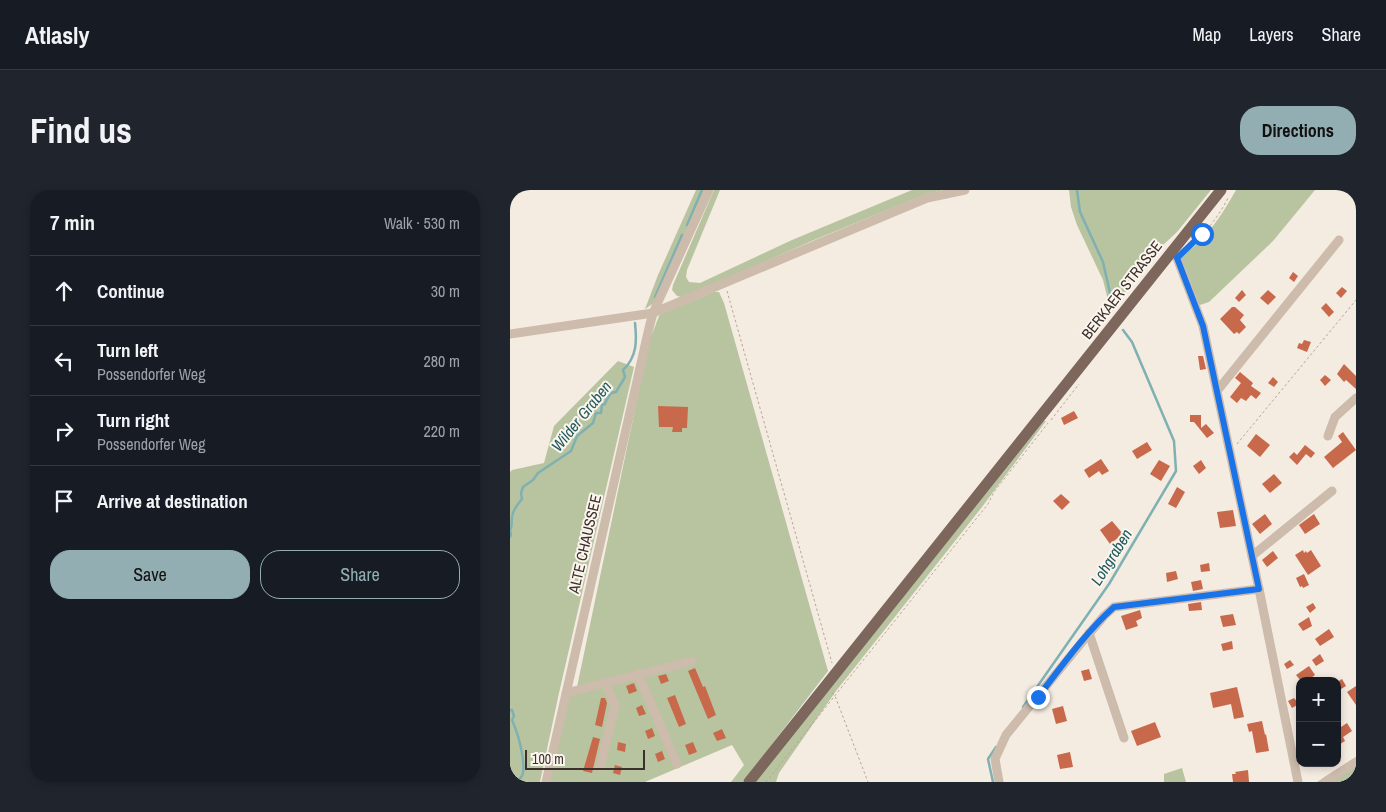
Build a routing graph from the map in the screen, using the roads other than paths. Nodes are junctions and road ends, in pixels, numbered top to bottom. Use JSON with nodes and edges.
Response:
{"nodes":[{"id":1,"x":710,"y":190,"type":"edge"},
{"id":2,"x":965,"y":190,"type":"edge"},
{"id":3,"x":1225,"y":193,"type":"edge"},
{"id":4,"x":1339,"y":240,"type":"dead end"},
{"id":5,"x":1174,"y":255,"type":"junction"},
{"id":6,"x":653,"y":313,"type":"junction"},
{"id":7,"x":510,"y":334,"type":"edge"},
{"id":8,"x":1217,"y":391,"type":"junction"},
{"id":9,"x":1356,"y":398,"type":"edge"},
{"id":10,"x":1328,"y":436,"type":"dead end"},
{"id":11,"x":1332,"y":491,"type":"dead end"},
{"id":12,"x":1252,"y":556,"type":"junction"},
{"id":13,"x":1259,"y":589,"type":"junction"},
{"id":14,"x":1089,"y":634,"type":"junction"},
{"id":15,"x":692,"y":661,"type":"dead end"},
{"id":16,"x":638,"y":674,"type":"junction"},
{"id":17,"x":605,"y":682,"type":"junction"},
{"id":18,"x":566,"y":693,"type":"junction"},
{"id":19,"x":1124,"y":738,"type":"dead end"},
{"id":20,"x":1356,"y":762,"type":"edge"},
{"id":21,"x":676,"y":764,"type":"dead end"},
{"id":22,"x":600,"y":767,"type":"dead end"},
{"id":23,"x":546,"y":782,"type":"edge"},
{"id":24,"x":749,"y":782,"type":"edge"},
{"id":25,"x":999,"y":782,"type":"edge"},
{"id":26,"x":1298,"y":782,"type":"edge"},
{"id":27,"x":1325,"y":782,"type":"edge"}],
"edges":[{"from":1,"to":6,"type":"street","name":"ALTE CHAUSSEE"},
{"from":2,"to":6,"type":"street"},
{"from":3,"to":5,"type":"main road","name":"BERKAER STRASSE"},
{"from":4,"to":8,"type":"street"},
{"from":5,"to":8,"type":"street"},
{"from":5,"to":24,"type":"main road","name":"BERKAER STRASSE"},
{"from":6,"to":7,"type":"street"},
{"from":6,"to":18,"type":"street","name":"ALTE CHAUSSEE"},
{"from":8,"to":12,"type":"street"},
{"from":9,"to":10,"type":"street"},
{"from":11,"to":12,"type":"street"},
{"from":12,"to":13,"type":"street"},
{"from":13,"to":14,"type":"street"},
{"from":13,"to":26,"type":"street"},
{"from":14,"to":19,"type":"street"},
{"from":14,"to":25,"type":"street"},
{"from":15,"to":16,"type":"street"},
{"from":16,"to":17,"type":"street"},
{"from":16,"to":21,"type":"street"},
{"from":17,"to":18,"type":"street"},
{"from":17,"to":22,"type":"street"},
{"from":18,"to":23,"type":"street","name":"ALTE CHAUSSEE"},
{"from":20,"to":27,"type":"street"}]}
